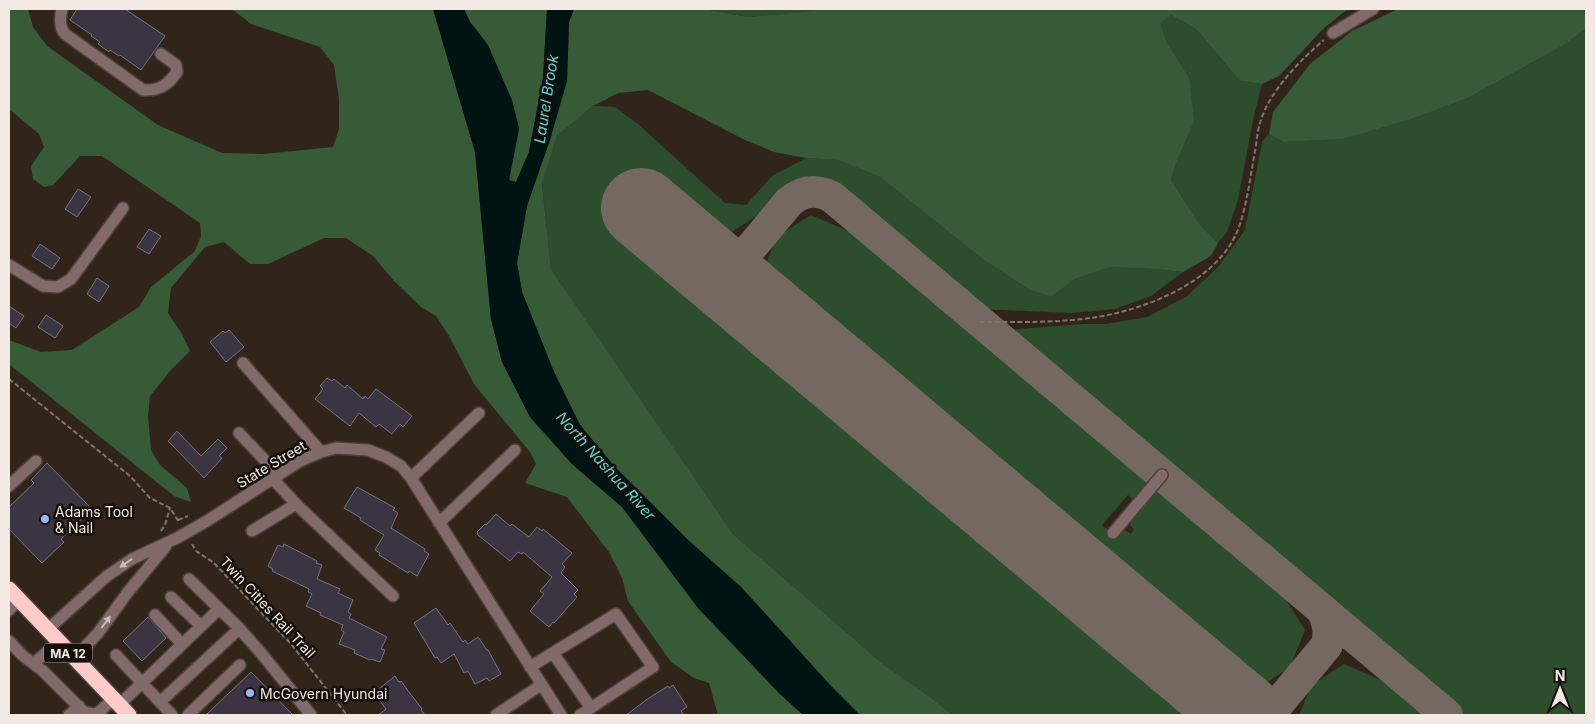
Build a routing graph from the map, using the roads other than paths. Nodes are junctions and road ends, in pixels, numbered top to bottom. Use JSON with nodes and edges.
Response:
{"nodes":[{"id":1,"x":62,"y":9,"type":"edge"},
{"id":2,"x":1373,"y":9,"type":"edge"},
{"id":3,"x":1333,"y":33,"type":"road end"},
{"id":4,"x":162,"y":54,"type":"dead end"},
{"id":5,"x":123,"y":208,"type":"dead end"},
{"id":6,"x":9,"y":265,"type":"edge"},
{"id":7,"x":243,"y":363,"type":"dead end"},
{"id":8,"x":479,"y":413,"type":"dead end"},
{"id":9,"x":239,"y":433,"type":"dead end"},
{"id":10,"x":515,"y":450,"type":"dead end"},
{"id":11,"x":321,"y":452,"type":"junction"},
{"id":12,"x":36,"y":461,"type":"dead end"},
{"id":13,"x":1162,"y":475,"type":"dead end"},
{"id":14,"x":276,"y":477,"type":"junction"},
{"id":15,"x":411,"y":478,"type":"junction"},
{"id":16,"x":9,"y":486,"type":"edge"},
{"id":17,"x":296,"y":504,"type":"junction"},
{"id":18,"x":439,"y":523,"type":"junction"},
{"id":19,"x":252,"y":530,"type":"dead end"},
{"id":20,"x":1113,"y":533,"type":"dead end"},
{"id":21,"x":169,"y":542,"type":"junction"},
{"id":22,"x":189,"y":579,"type":"dead end"},
{"id":23,"x":9,"y":589,"type":"edge"},
{"id":24,"x":393,"y":596,"type":"dead end"},
{"id":25,"x":171,"y":597,"type":"dead end"},
{"id":26,"x":14,"y":605,"type":"edge"},
{"id":27,"x":219,"y":609,"type":"junction"},
{"id":28,"x":155,"y":615,"type":"dead end"},
{"id":29,"x":201,"y":626,"type":"junction"},
{"id":30,"x":239,"y":629,"type":"junction"},
{"id":31,"x":48,"y":630,"type":"junction"},
{"id":32,"x":9,"y":641,"type":"edge"},
{"id":33,"x":59,"y":642,"type":"junction"},
{"id":34,"x":182,"y":644,"type":"junction"},
{"id":35,"x":553,"y":653,"type":"junction"},
{"id":36,"x":116,"y":655,"type":"dead end"},
{"id":37,"x":74,"y":659,"type":"junction"},
{"id":38,"x":34,"y":663,"type":"junction"},
{"id":39,"x":240,"y":665,"type":"dead end"},
{"id":40,"x":530,"y":667,"type":"junction"},
{"id":41,"x":142,"y":683,"type":"junction"},
{"id":42,"x":541,"y":685,"type":"junction"},
{"id":43,"x":160,"y":702,"type":"junction"},
{"id":44,"x":78,"y":706,"type":"junction"},
{"id":45,"x":120,"y":706,"type":"edge"},
{"id":46,"x":590,"y":708,"type":"junction"},
{"id":47,"x":69,"y":715,"type":"edge"},
{"id":48,"x":172,"y":715,"type":"edge"},
{"id":49,"x":188,"y":715,"type":"edge"},
{"id":50,"x":311,"y":715,"type":"edge"},
{"id":51,"x":496,"y":715,"type":"edge"},
{"id":52,"x":561,"y":715,"type":"edge"},
{"id":53,"x":580,"y":715,"type":"edge"}],
"edges":[{"from":1,"to":4,"type":"street"},
{"from":2,"to":3,"type":"street"},
{"from":5,"to":6,"type":"street"},
{"from":7,"to":11,"type":"street"},
{"from":8,"to":15,"type":"street"},
{"from":9,"to":14,"type":"street"},
{"from":10,"to":18,"type":"street"},
{"from":11,"to":14,"type":"street","name":"State Street"},
{"from":11,"to":15,"type":"street","name":"State Street"},
{"from":12,"to":16,"type":"street"},
{"from":13,"to":20,"type":"street"},
{"from":14,"to":17,"type":"street"},
{"from":14,"to":21,"type":"street","name":"State Street"},
{"from":15,"to":18,"type":"street","name":"State Street"},
{"from":17,"to":19,"type":"street"},
{"from":17,"to":24,"type":"street"},
{"from":18,"to":40,"type":"street","name":"State Street"},
{"from":21,"to":31,"type":"street","name":"State Street","one_way":true},
{"from":37,"to":21,"type":"street","one_way":true},
{"from":22,"to":27,"type":"street"},
{"from":23,"to":26,"type":"highway","number":"MA 12"},
{"from":25,"to":29,"type":"street"},
{"from":26,"to":31,"type":"highway","number":"MA 12"},
{"from":27,"to":29,"type":"street"},
{"from":27,"to":30,"type":"street"},
{"from":28,"to":34,"type":"street"},
{"from":29,"to":34,"type":"street"},
{"from":30,"to":43,"type":"street"},
{"from":30,"to":50,"type":"street"},
{"from":31,"to":33,"type":"highway","number":"MA 12"},
{"from":32,"to":38,"type":"street"},
{"from":33,"to":37,"type":"highway","number":"MA 12"},
{"from":33,"to":38,"type":"street"},
{"from":34,"to":41,"type":"street"},
{"from":35,"to":40,"type":"street"},
{"from":35,"to":46,"type":"street"},
{"from":35,"to":46,"type":"street"},
{"from":36,"to":41,"type":"street"},
{"from":37,"to":45,"type":"highway","number":"MA 12"},
{"from":38,"to":44,"type":"street"},
{"from":39,"to":49,"type":"street"},
{"from":40,"to":42,"type":"street","name":"State Street"},
{"from":41,"to":43,"type":"street"},
{"from":41,"to":45,"type":"street"},
{"from":42,"to":51,"type":"street"},
{"from":42,"to":52,"type":"street","name":"State Street"},
{"from":43,"to":48,"type":"street"},
{"from":44,"to":45,"type":"street"},
{"from":44,"to":47,"type":"street"},
{"from":46,"to":53,"type":"street"}]}
